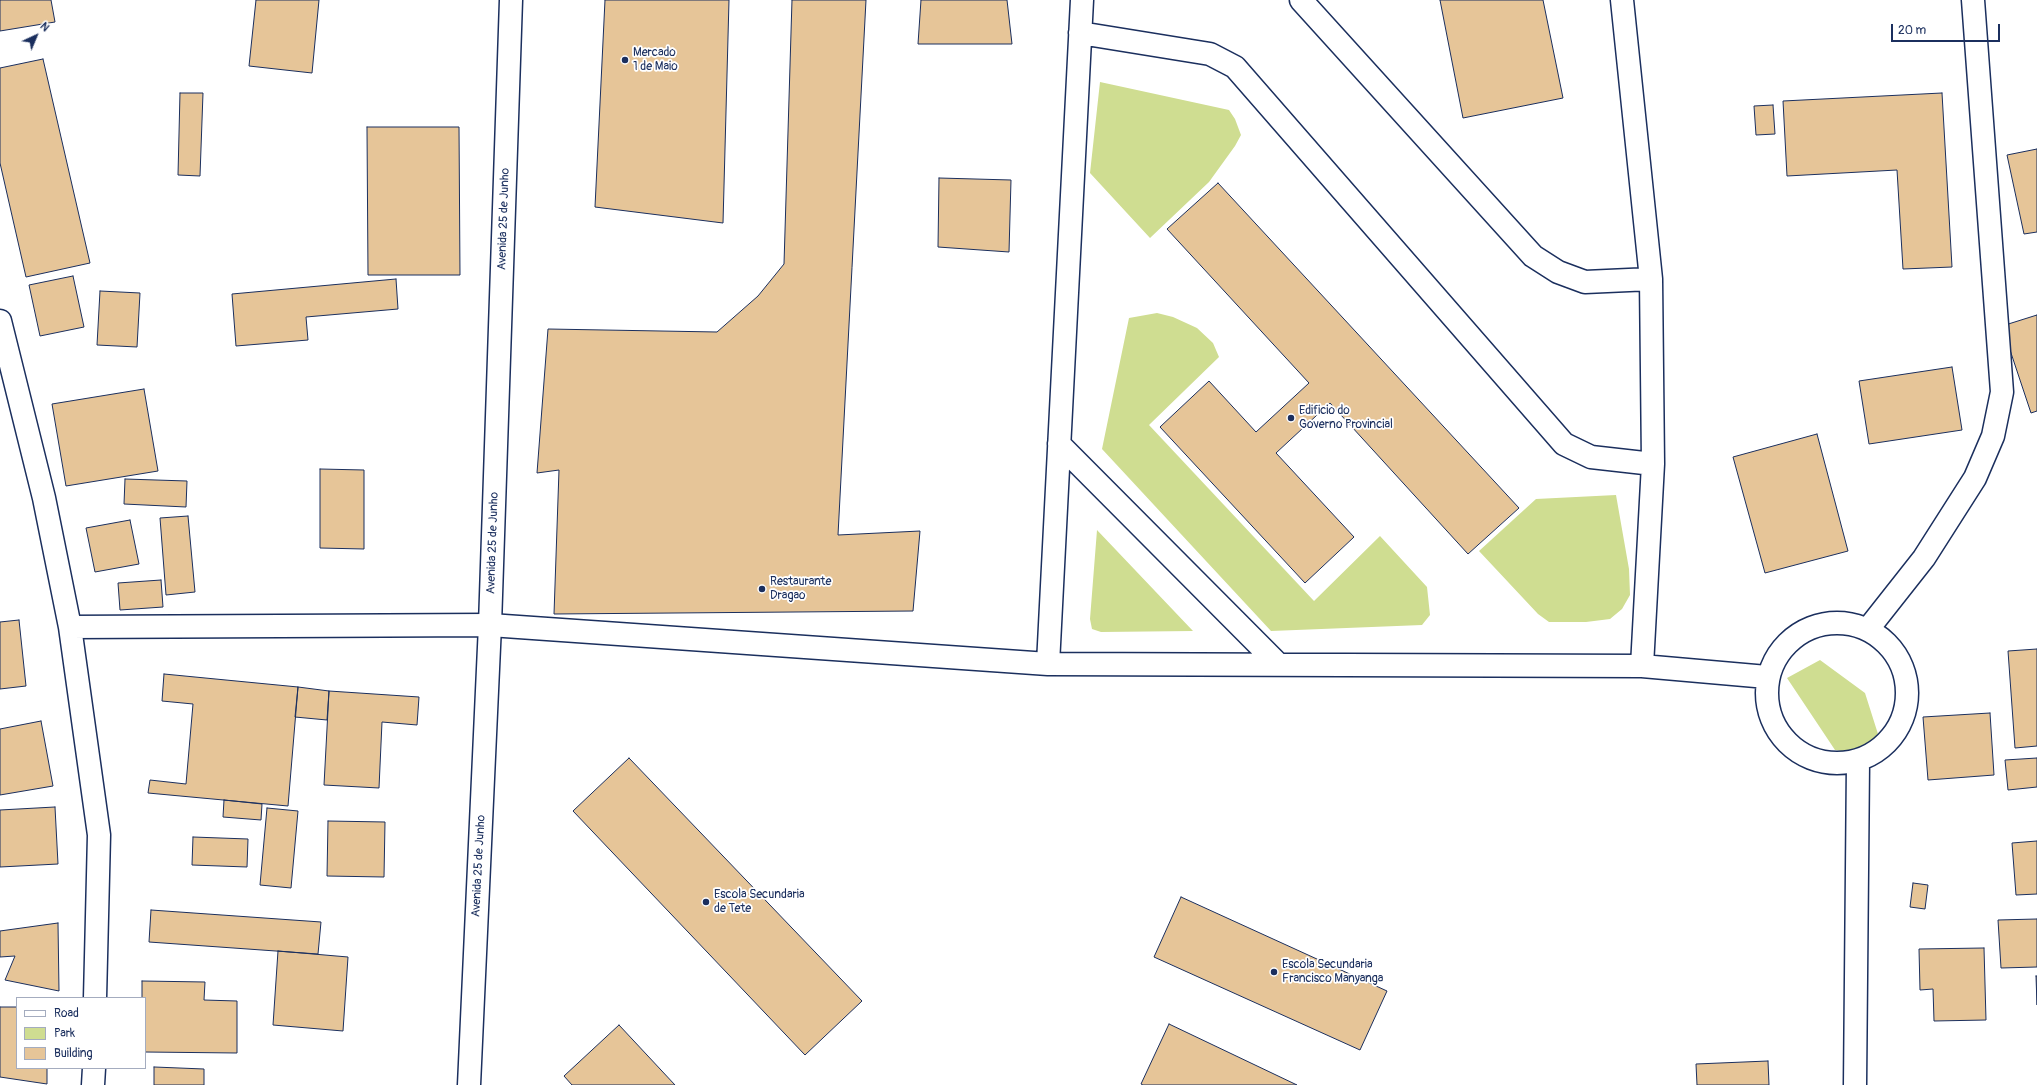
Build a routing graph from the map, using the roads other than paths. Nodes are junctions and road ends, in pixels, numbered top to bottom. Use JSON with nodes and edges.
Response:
{"nodes":[{"id":1,"x":511,"y":0,"type":"edge"},
{"id":2,"x":1082,"y":0,"type":"edge"},
{"id":3,"x":1301,"y":0,"type":"edge"},
{"id":4,"x":1622,"y":0,"type":"edge"},
{"id":5,"x":1973,"y":0,"type":"edge"},
{"id":6,"x":1080,"y":33,"type":"junction"},
{"id":7,"x":1651,"y":279,"type":"junction"},
{"id":8,"x":0,"y":321,"type":"edge"},
{"id":9,"x":1059,"y":444,"type":"junction"},
{"id":10,"x":1653,"y":464,"type":"junction"},
{"id":11,"x":70,"y":626,"type":"junction"},
{"id":12,"x":490,"y":626,"type":"junction"},
{"id":13,"x":1868,"y":630,"type":"junction"},
{"id":14,"x":1048,"y":664,"type":"junction"},
{"id":15,"x":1279,"y":665,"type":"junction"},
{"id":16,"x":1642,"y":666,"type":"junction"},
{"id":17,"x":1767,"y":677,"type":"junction"},
{"id":18,"x":1858,"y":762,"type":"junction"},
{"id":19,"x":95,"y":997,"type":"edge"},
{"id":20,"x":94,"y":1069,"type":"edge"},
{"id":21,"x":93,"y":1085,"type":"edge"},
{"id":22,"x":469,"y":1085,"type":"edge"},
{"id":23,"x":1855,"y":1085,"type":"edge"}],
"edges":[{"from":1,"to":12,"type":"street","name":"Avenida 25 de Junho"},
{"from":2,"to":6,"type":"street"},
{"from":3,"to":7,"type":"street"},
{"from":4,"to":7,"type":"street"},
{"from":5,"to":13,"type":"street"},
{"from":6,"to":9,"type":"street"},
{"from":6,"to":10,"type":"street"},
{"from":7,"to":10,"type":"street"},
{"from":8,"to":11,"type":"street"},
{"from":9,"to":14,"type":"street"},
{"from":9,"to":15,"type":"street"},
{"from":10,"to":16,"type":"street"},
{"from":11,"to":12,"type":"street"},
{"from":11,"to":19,"type":"street"},
{"from":12,"to":14,"type":"street"},
{"from":12,"to":22,"type":"street","name":"Avenida 25 de Junho"},
{"from":13,"to":17,"type":"street"},
{"from":13,"to":18,"type":"street"},
{"from":14,"to":15,"type":"street"},
{"from":15,"to":16,"type":"street"},
{"from":16,"to":17,"type":"street"},
{"from":17,"to":18,"type":"street"},
{"from":18,"to":23,"type":"street"},
{"from":20,"to":21,"type":"street"}]}
